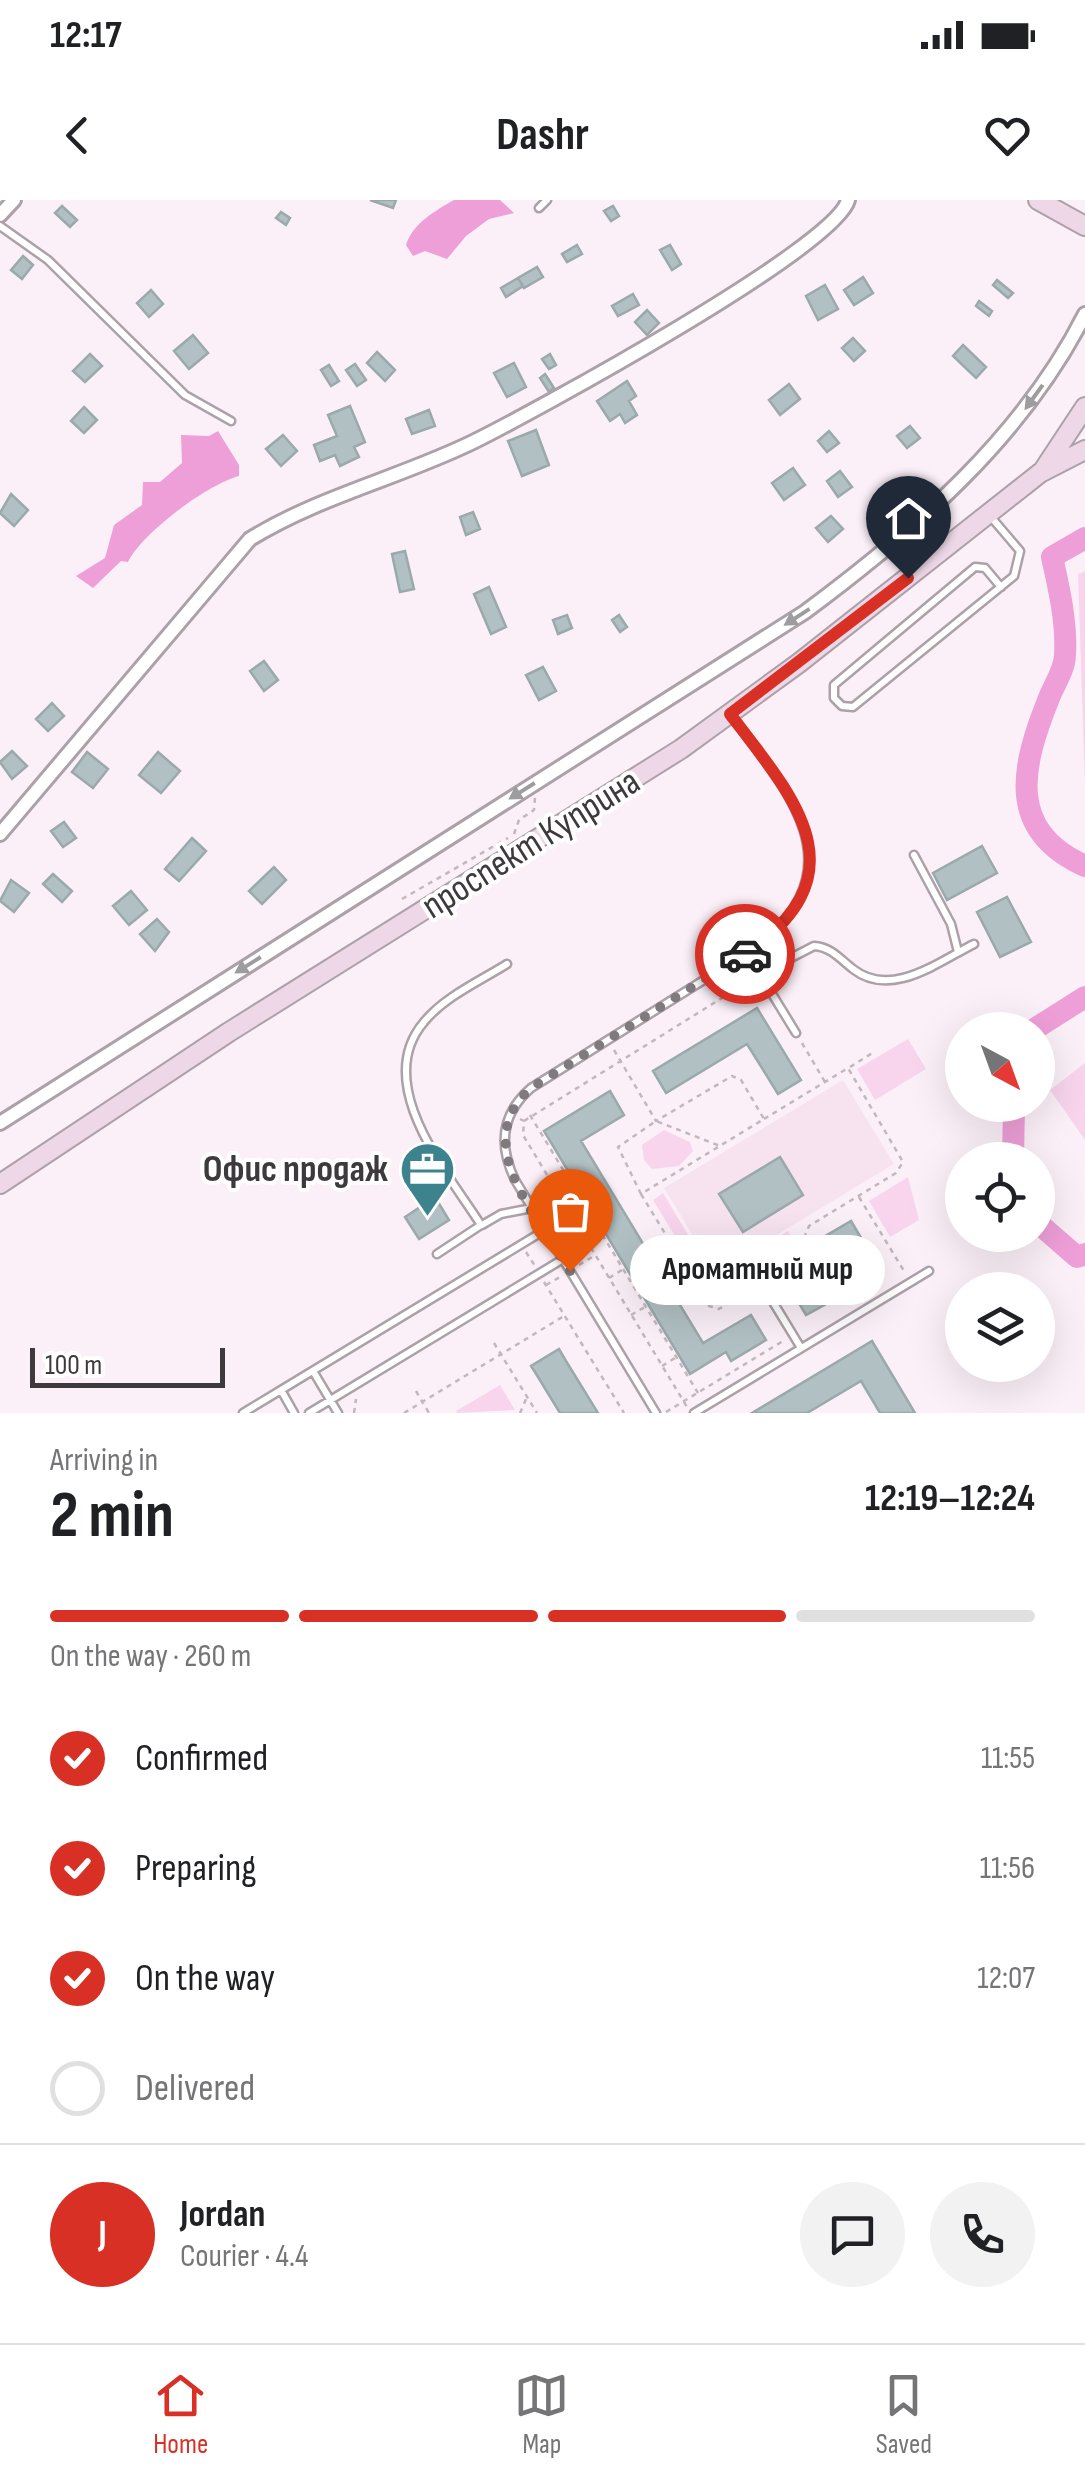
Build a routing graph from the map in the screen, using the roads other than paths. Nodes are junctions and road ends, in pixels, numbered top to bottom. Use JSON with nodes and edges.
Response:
{"nodes":[{"id":1,"x":14,"y":200,"type":"edge"},
{"id":2,"x":547,"y":200,"type":"edge"},
{"id":3,"x":848,"y":200,"type":"edge"},
{"id":4,"x":1038,"y":200,"type":"edge"},
{"id":5,"x":539,"y":208,"type":"dead end"},
{"id":6,"x":0,"y":215,"type":"edge"},
{"id":7,"x":0,"y":226,"type":"edge"},
{"id":8,"x":1085,"y":226,"type":"edge"},
{"id":9,"x":1085,"y":314,"type":"edge"},
{"id":10,"x":1085,"y":407,"type":"edge"},
{"id":11,"x":230,"y":420,"type":"dead end"},
{"id":12,"x":1085,"y":450,"type":"edge"},
{"id":13,"x":1040,"y":473,"type":"junction"},
{"id":14,"x":990,"y":515,"type":"junction"},
{"id":15,"x":1001,"y":586,"type":"junction"},
{"id":16,"x":730,"y":714,"type":"junction"},
{"id":17,"x":0,"y":834,"type":"edge"},
{"id":18,"x":914,"y":855,"type":"dead end"},
{"id":19,"x":974,"y":944,"type":"dead end"},
{"id":20,"x":747,"y":952,"type":"junction"},
{"id":21,"x":958,"y":952,"type":"junction"},
{"id":22,"x":507,"y":964,"type":"dead end"},
{"id":23,"x":760,"y":974,"type":"junction"},
{"id":24,"x":796,"y":1033,"type":"road end"},
{"id":25,"x":0,"y":1123,"type":"edge"},
{"id":26,"x":0,"y":1184,"type":"edge"},
{"id":27,"x":532,"y":1208,"type":"junction"},
{"id":28,"x":482,"y":1225,"type":"junction"},
{"id":29,"x":545,"y":1230,"type":"junction"},
{"id":30,"x":437,"y":1254,"type":"dead end"},
{"id":31,"x":563,"y":1260,"type":"junction"},
{"id":32,"x":753,"y":1269,"type":"dead end"},
{"id":33,"x":929,"y":1271,"type":"dead end"},
{"id":34,"x":801,"y":1348,"type":"junction"},
{"id":35,"x":312,"y":1371,"type":"junction"},
{"id":36,"x":280,"y":1390,"type":"junction"},
{"id":37,"x":330,"y":1400,"type":"junction"},
{"id":38,"x":243,"y":1413,"type":"edge"},
{"id":39,"x":294,"y":1413,"type":"edge"},
{"id":40,"x":309,"y":1413,"type":"edge"},
{"id":41,"x":338,"y":1413,"type":"edge"},
{"id":42,"x":656,"y":1413,"type":"edge"},
{"id":43,"x":692,"y":1413,"type":"edge"}],
"edges":[{"from":1,"to":6,"type":"street"},
{"from":2,"to":5,"type":"lane"},
{"from":3,"to":17,"type":"street"},
{"from":4,"to":8,"type":"main road"},
{"from":7,"to":11,"type":"lane"},
{"from":9,"to":25,"type":"street","one_way":true},
{"from":10,"to":13,"type":"main road","name":"проспект Куприна"},
{"from":12,"to":13,"type":"main road","name":"проспект Куприна"},
{"from":13,"to":14,"type":"main road","name":"проспект Куприна"},
{"from":14,"to":15,"type":"lane"},
{"from":14,"to":16,"type":"main road","name":"проспект Куприна"},
{"from":15,"to":15,"type":"lane"},
{"from":16,"to":20,"type":"lane"},
{"from":16,"to":26,"type":"main road","name":"проспект Куприна"},
{"from":18,"to":21,"type":"lane"},
{"from":19,"to":21,"type":"lane"},
{"from":20,"to":23,"type":"lane"},
{"from":20,"to":27,"type":"lane"},
{"from":21,"to":23,"type":"lane"},
{"from":22,"to":28,"type":"lane"},
{"from":23,"to":24,"type":"lane"},
{"from":27,"to":28,"type":"lane"},
{"from":27,"to":29,"type":"lane"},
{"from":28,"to":30,"type":"lane"},
{"from":29,"to":31,"type":"lane"},
{"from":29,"to":35,"type":"lane"},
{"from":31,"to":37,"type":"lane"},
{"from":31,"to":42,"type":"lane"},
{"from":32,"to":34,"type":"lane"},
{"from":33,"to":34,"type":"lane"},
{"from":34,"to":43,"type":"lane"},
{"from":35,"to":36,"type":"lane"},
{"from":35,"to":37,"type":"lane"},
{"from":36,"to":38,"type":"lane"},
{"from":36,"to":39,"type":"lane"},
{"from":37,"to":40,"type":"lane"},
{"from":37,"to":41,"type":"lane"}]}
